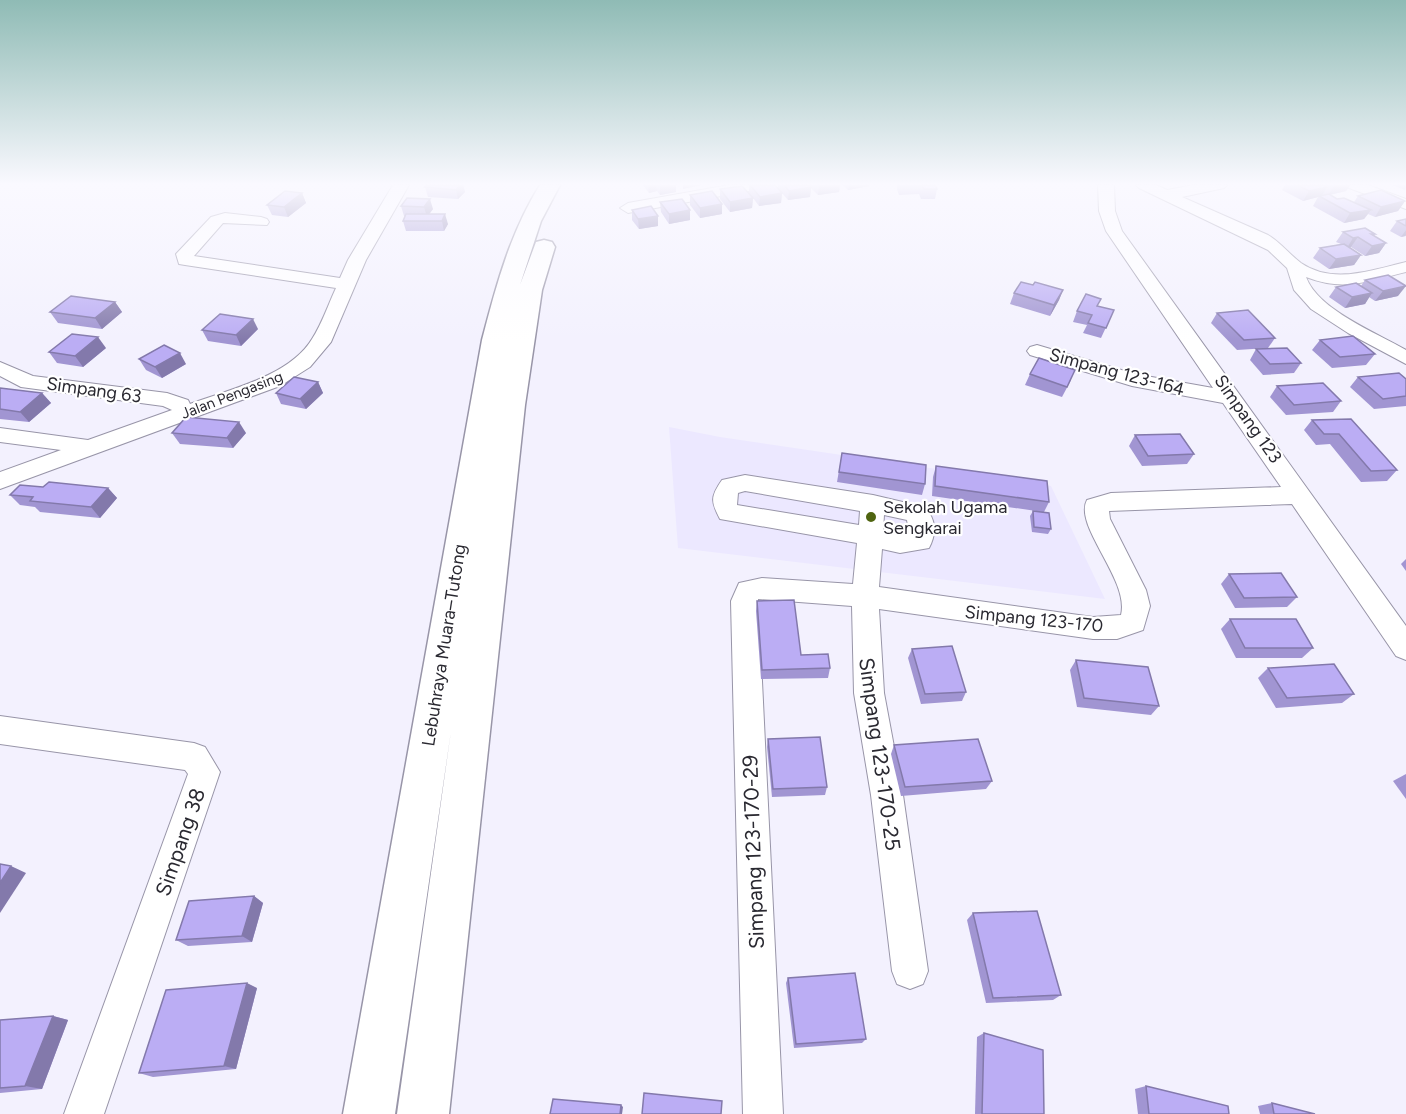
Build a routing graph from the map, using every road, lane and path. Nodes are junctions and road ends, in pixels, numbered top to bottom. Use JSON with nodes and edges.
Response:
{"nodes":[{"id":1,"x":202,"y":237,"type":"edge"},
{"id":2,"x":369,"y":237,"type":"edge"},
{"id":3,"x":505,"y":237,"type":"edge"},
{"id":4,"x":526,"y":237,"type":"edge"},
{"id":5,"x":549,"y":237,"type":"edge"},
{"id":6,"x":1118,"y":237,"type":"edge"},
{"id":7,"x":1258,"y":237,"type":"edge"},
{"id":8,"x":1294,"y":267,"type":"junction"},
{"id":9,"x":1406,"y":267,"type":"edge"},
{"id":10,"x":348,"y":284,"type":"junction"},
{"id":11,"x":508,"y":285,"type":"junction"},
{"id":12,"x":1037,"y":351,"type":"dead end"},
{"id":13,"x":1406,"y":358,"type":"edge"},
{"id":14,"x":0,"y":368,"type":"edge"},
{"id":15,"x":1233,"y":398,"type":"junction"},
{"id":16,"x":185,"y":414,"type":"junction"},
{"id":17,"x":0,"y":435,"type":"edge"},
{"id":18,"x":88,"y":449,"type":"junction"},
{"id":19,"x":0,"y":481,"type":"edge"},
{"id":20,"x":1301,"y":495,"type":"junction"},
{"id":21,"x":873,"y":504,"type":"junction"},
{"id":22,"x":870,"y":536,"type":"junction"},
{"id":23,"x":748,"y":590,"type":"joint"},
{"id":24,"x":865,"y":596,"type":"junction"},
{"id":25,"x":1406,"y":648,"type":"edge"},
{"id":26,"x":0,"y":730,"type":"edge"},
{"id":27,"x":910,"y":971,"type":"dead end"},
{"id":28,"x":84,"y":1114,"type":"edge"},
{"id":29,"x":369,"y":1114,"type":"edge"},
{"id":30,"x":423,"y":1114,"type":"edge"},
{"id":31,"x":763,"y":1114,"type":"edge"}],
"edges":[{"from":1,"to":10,"type":"street"},
{"from":2,"to":10,"type":"street","name":"Jalan Pengasing"},
{"from":3,"to":11,"type":"highway"},
{"from":4,"to":11,"type":"highway","name":"Lebuhraya Muara–Tutong"},
{"from":5,"to":30,"type":"highway","name":"Lebuhraya Muara–Tutong"},
{"from":6,"to":15,"type":"street","name":"Simpang 123"},
{"from":7,"to":8,"type":"street"},
{"from":8,"to":9,"type":"street"},
{"from":8,"to":13,"type":"street"},
{"from":10,"to":16,"type":"street","name":"Jalan Pengasing"},
{"from":11,"to":29,"type":"highway","name":"Lebuhraya Muara–Tutong"},
{"from":12,"to":15,"type":"street","name":"Simpang 123-164"},
{"from":14,"to":16,"type":"street","name":"Simpang 63"},
{"from":15,"to":20,"type":"street","name":"Simpang 123"},
{"from":16,"to":18,"type":"street","name":"Jalan Pengasing"},
{"from":17,"to":18,"type":"street"},
{"from":18,"to":19,"type":"street","name":"Jalan Pengasing"},
{"from":20,"to":24,"type":"street","name":"Simpang 123-170"},
{"from":20,"to":25,"type":"street","name":"Simpang 123"},
{"from":21,"to":22,"type":"street","name":"Simpang 123-170-25"},
{"from":21,"to":22,"type":"street"},
{"from":21,"to":22,"type":"street"},
{"from":22,"to":24,"type":"street","name":"Simpang 123-170-25"},
{"from":23,"to":24,"type":"street","name":"Simpang 123-170"},
{"from":23,"to":31,"type":"street","name":"Simpang 123-170-29"},
{"from":24,"to":27,"type":"street","name":"Simpang 123-170-25"},
{"from":26,"to":28,"type":"street","name":"Simpang 38"}]}
